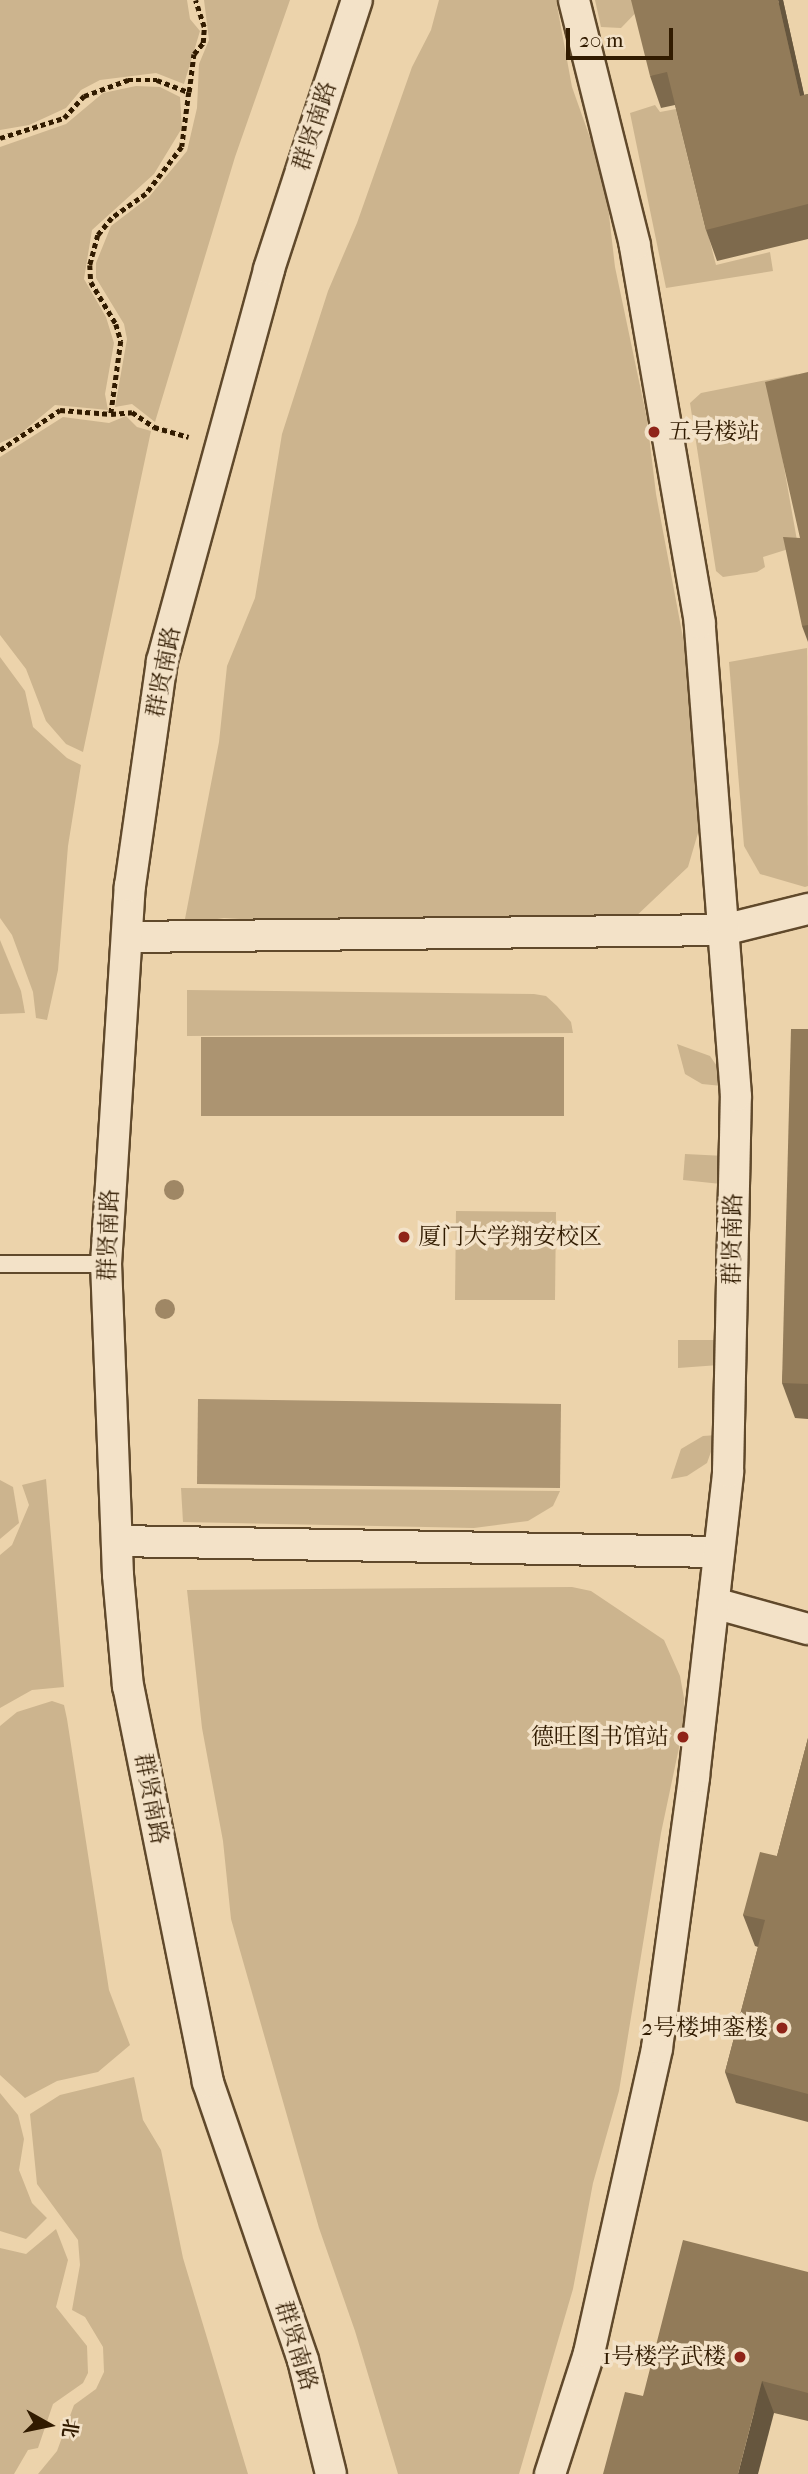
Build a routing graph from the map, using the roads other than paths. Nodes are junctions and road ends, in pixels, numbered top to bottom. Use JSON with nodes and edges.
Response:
{"nodes":[{"id":1,"x":356,"y":0,"type":"edge"},
{"id":2,"x":574,"y":0,"type":"edge"},
{"id":3,"x":808,"y":909,"type":"edge"},
{"id":4,"x":723,"y":930,"type":"junction"},
{"id":5,"x":127,"y":937,"type":"junction"},
{"id":6,"x":0,"y":1264,"type":"edge"},
{"id":7,"x":106,"y":1264,"type":"junction"},
{"id":8,"x":117,"y":1541,"type":"junction"},
{"id":9,"x":719,"y":1552,"type":"junction"},
{"id":10,"x":714,"y":1603,"type":"junction"},
{"id":11,"x":808,"y":1629,"type":"edge"},
{"id":12,"x":331,"y":2474,"type":"edge"},
{"id":13,"x":550,"y":2474,"type":"edge"}],
"edges":[{"from":1,"to":5,"type":"street","name":"群贤南路"},
{"from":2,"to":4,"type":"street","name":"群贤南路"},
{"from":3,"to":4,"type":"street"},
{"from":4,"to":5,"type":"street"},
{"from":4,"to":9,"type":"street","name":"群贤南路"},
{"from":5,"to":7,"type":"street","name":"群贤南路"},
{"from":6,"to":7,"type":"lane"},
{"from":7,"to":8,"type":"street","name":"群贤南路"},
{"from":8,"to":9,"type":"street"},
{"from":8,"to":12,"type":"street","name":"群贤南路"},
{"from":9,"to":10,"type":"street","name":"群贤南路"},
{"from":10,"to":11,"type":"street"},
{"from":10,"to":13,"type":"street","name":"群贤南路"}]}
